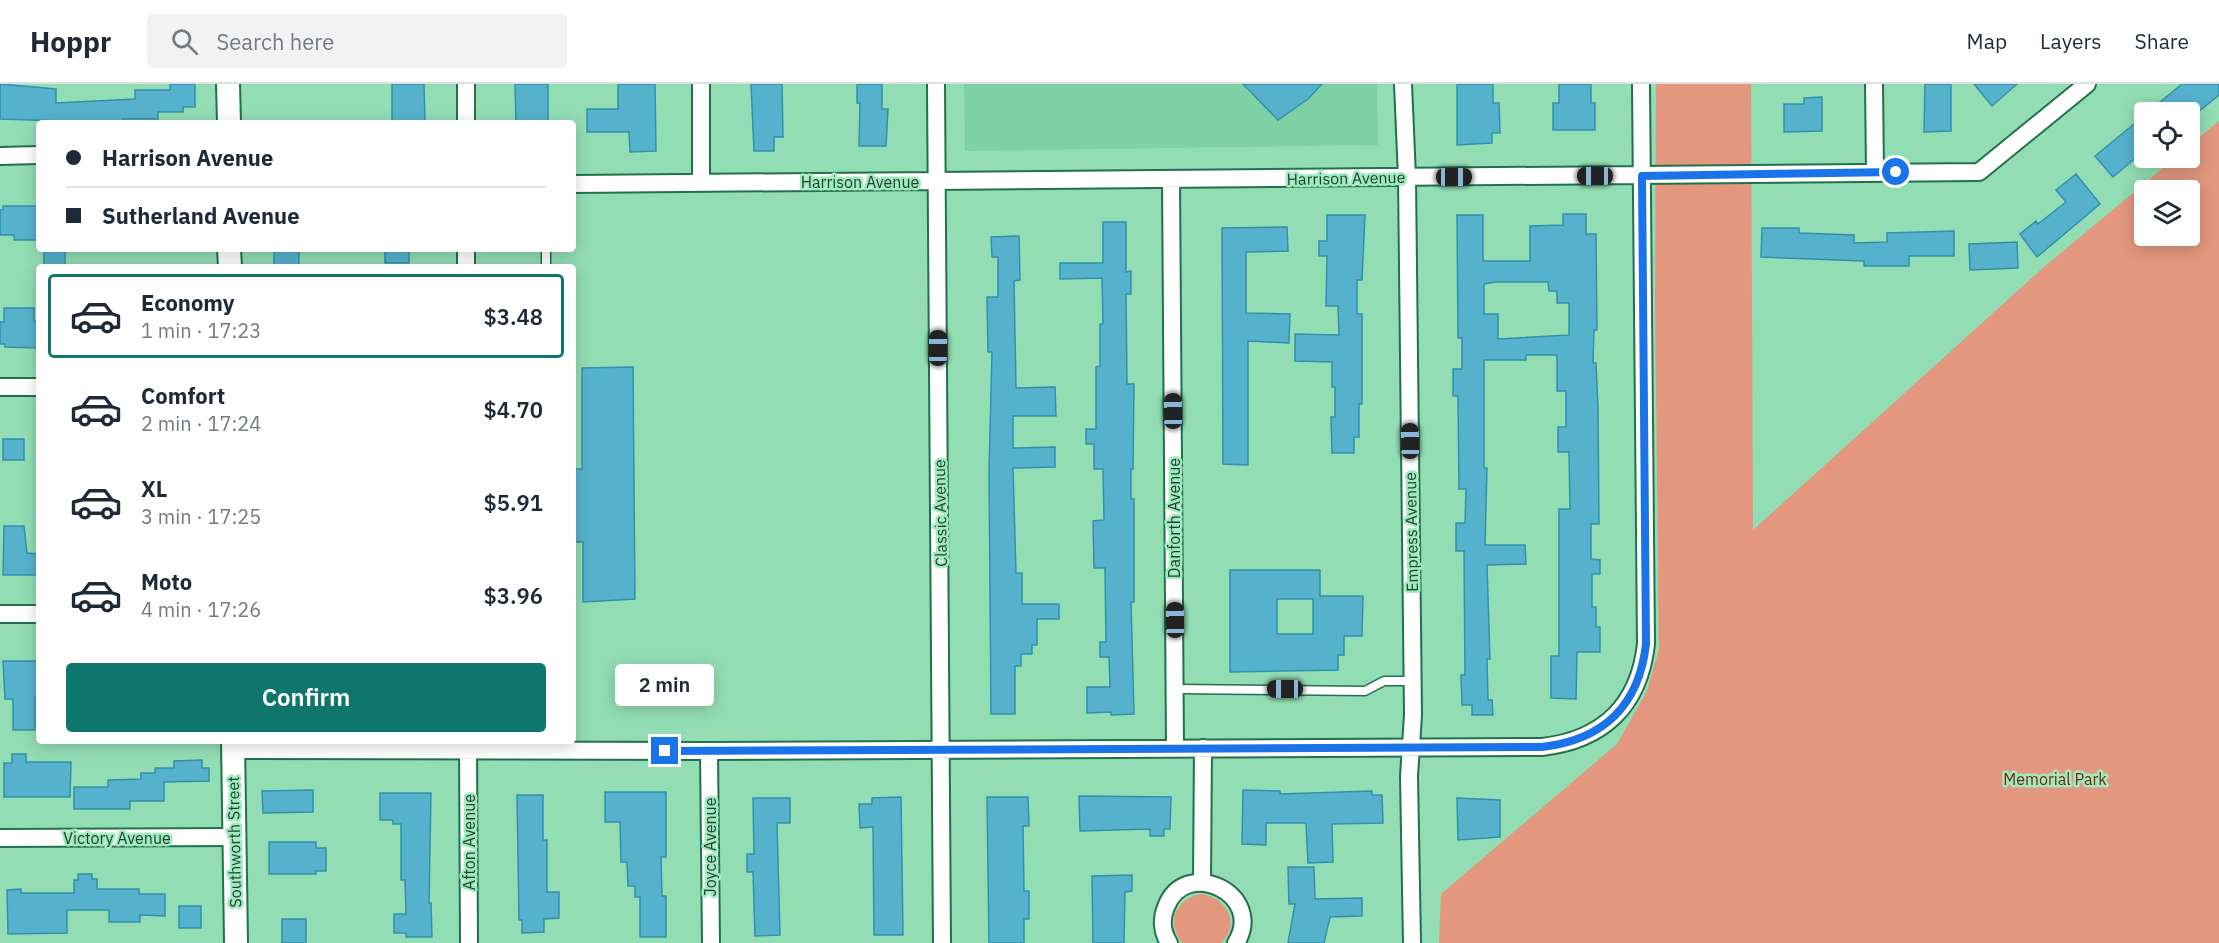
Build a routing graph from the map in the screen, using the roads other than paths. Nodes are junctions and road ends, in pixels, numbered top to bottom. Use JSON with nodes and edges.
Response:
{"nodes":[{"id":1,"x":228,"y":84,"type":"edge"},
{"id":2,"x":465,"y":84,"type":"edge"},
{"id":3,"x":701,"y":84,"type":"edge"},
{"id":4,"x":936,"y":84,"type":"edge"},
{"id":5,"x":1403,"y":84,"type":"edge"},
{"id":6,"x":1641,"y":84,"type":"edge"},
{"id":7,"x":1874,"y":84,"type":"edge"},
{"id":8,"x":2087,"y":84,"type":"edge"},
{"id":9,"x":228,"y":120,"type":"edge"},
{"id":10,"x":466,"y":120,"type":"edge"},
{"id":11,"x":0,"y":156,"type":"edge"},
{"id":12,"x":36,"y":156,"type":"edge"},
{"id":13,"x":1875,"y":172,"type":"junction"},
{"id":14,"x":1642,"y":176,"type":"junction"},
{"id":15,"x":1407,"y":177,"type":"junction"},
{"id":16,"x":1171,"y":179,"type":"junction"},
{"id":17,"x":701,"y":181,"type":"junction"},
{"id":18,"x":937,"y":182,"type":"junction"},
{"id":19,"x":576,"y":184,"type":"edge"},
{"id":20,"x":0,"y":387,"type":"edge"},
{"id":21,"x":36,"y":387,"type":"edge"},
{"id":22,"x":0,"y":614,"type":"edge"},
{"id":23,"x":36,"y":614,"type":"edge"},
{"id":24,"x":1413,"y":681,"type":"junction"},
{"id":25,"x":1176,"y":689,"type":"junction"},
{"id":26,"x":233,"y":745,"type":"edge"},
{"id":27,"x":468,"y":745,"type":"edge"},
{"id":28,"x":1411,"y":746,"type":"junction"},
{"id":29,"x":1175,"y":748,"type":"junction"},
{"id":30,"x":1203,"y":748,"type":"junction"},
{"id":31,"x":709,"y":751,"type":"junction"},
{"id":32,"x":942,"y":751,"type":"junction"},
{"id":33,"x":234,"y":837,"type":"junction"},
{"id":34,"x":0,"y":838,"type":"edge"},
{"id":35,"x":1202,"y":882,"type":"junction"},
{"id":36,"x":236,"y":943,"type":"edge"},
{"id":37,"x":469,"y":943,"type":"edge"},
{"id":38,"x":711,"y":943,"type":"edge"},
{"id":39,"x":942,"y":943,"type":"edge"},
{"id":40,"x":1169,"y":943,"type":"edge"},
{"id":41,"x":1236,"y":943,"type":"edge"},
{"id":42,"x":1412,"y":943,"type":"edge"}],
"edges":[{"from":1,"to":9,"type":"main road"},
{"from":2,"to":10,"type":"street"},
{"from":3,"to":17,"type":"street"},
{"from":4,"to":18,"type":"street","name":"Classic Avenue"},
{"from":5,"to":15,"type":"street","name":"Empress Avenue"},
{"from":6,"to":14,"type":"street"},
{"from":7,"to":13,"type":"street"},
{"from":8,"to":13,"type":"street","name":"Harrison Avenue"},
{"from":11,"to":12,"type":"street"},
{"from":13,"to":14,"type":"street","name":"Harrison Avenue"},
{"from":14,"to":15,"type":"street","name":"Harrison Avenue"},
{"from":14,"to":28,"type":"street"},
{"from":15,"to":16,"type":"street","name":"Harrison Avenue"},
{"from":15,"to":24,"type":"street","name":"Empress Avenue"},
{"from":16,"to":18,"type":"street","name":"Harrison Avenue"},
{"from":16,"to":25,"type":"street","name":"Danforth Avenue"},
{"from":17,"to":18,"type":"street","name":"Harrison Avenue"},
{"from":17,"to":19,"type":"street","name":"Harrison Avenue"},
{"from":18,"to":32,"type":"street","name":"Classic Avenue"},
{"from":20,"to":21,"type":"street"},
{"from":22,"to":23,"type":"street"},
{"from":24,"to":25,"type":"lane"},
{"from":24,"to":28,"type":"street","name":"Empress Avenue"},
{"from":25,"to":29,"type":"street","name":"Danforth Avenue"},
{"from":26,"to":27,"type":"street"},
{"from":26,"to":33,"type":"main road","name":"Southworth Street"},
{"from":27,"to":31,"type":"street"},
{"from":27,"to":37,"type":"street","name":"Afton Avenue"},
{"from":28,"to":30,"type":"street"},
{"from":28,"to":42,"type":"street","name":"Empress Avenue"},
{"from":29,"to":30,"type":"street"},
{"from":29,"to":32,"type":"street"},
{"from":30,"to":35,"type":"street"},
{"from":31,"to":32,"type":"street"},
{"from":31,"to":38,"type":"street","name":"Joyce Avenue"},
{"from":32,"to":39,"type":"street","name":"Classic Avenue"},
{"from":33,"to":34,"type":"street","name":"Victory Avenue"},
{"from":33,"to":36,"type":"main road","name":"Southworth Street"},
{"from":35,"to":40,"type":"street"},
{"from":35,"to":41,"type":"street"}]}
